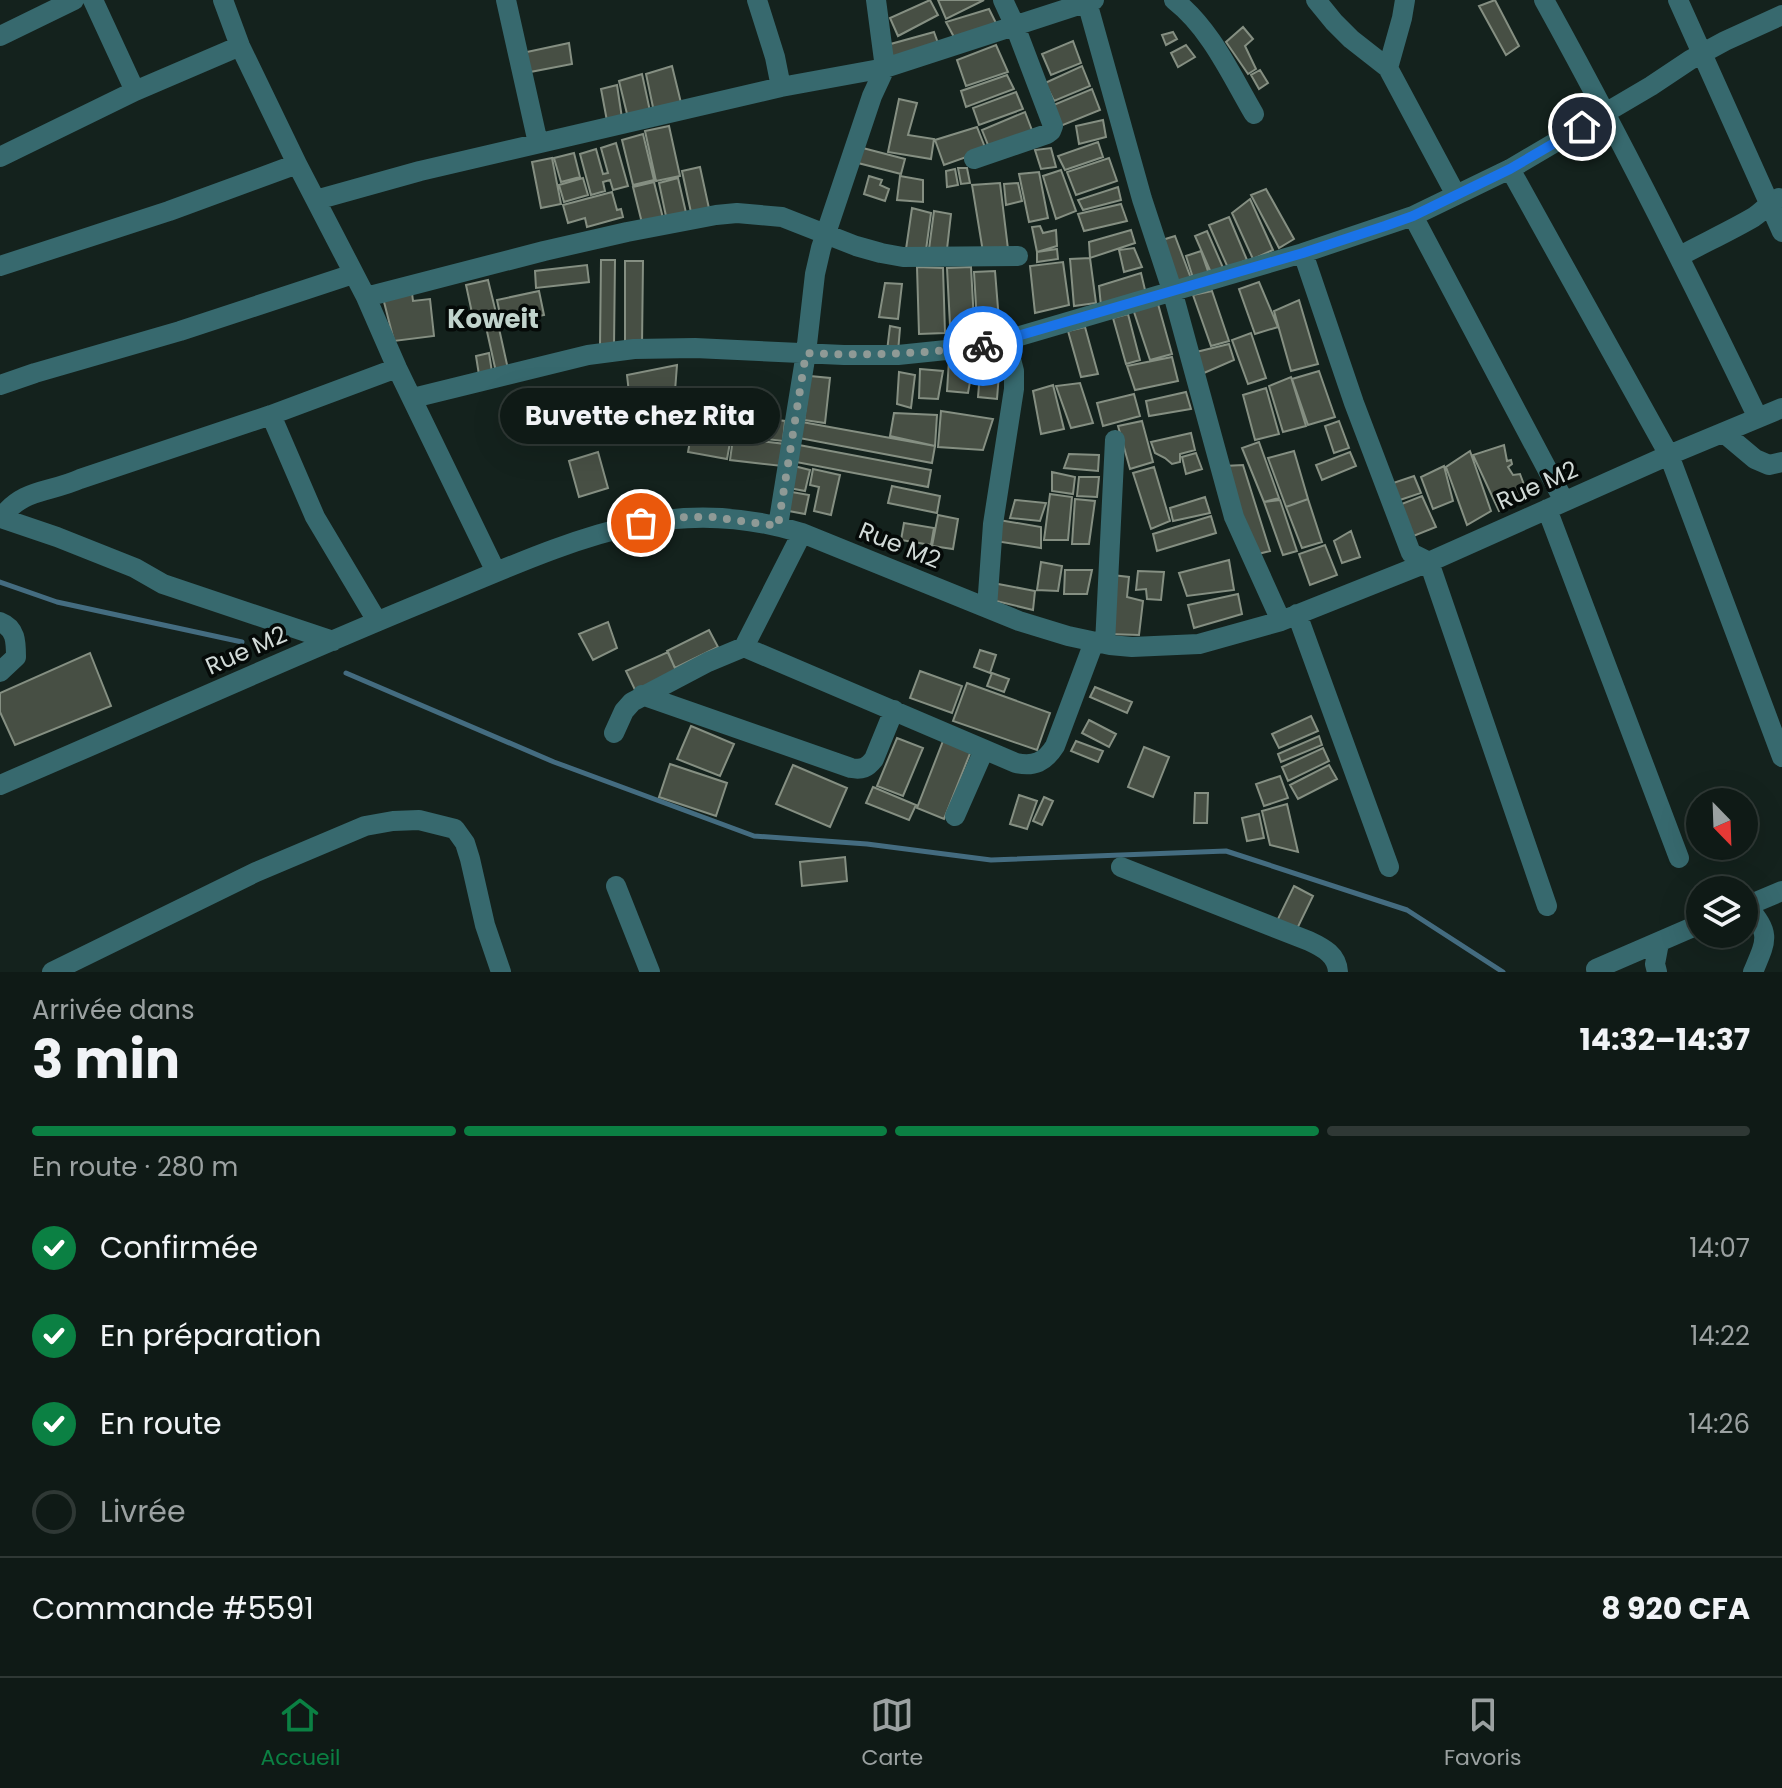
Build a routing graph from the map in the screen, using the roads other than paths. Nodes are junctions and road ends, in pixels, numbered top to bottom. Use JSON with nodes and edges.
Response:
{"nodes":[{"id":1,"x":74,"y":0,"type":"edge"},
{"id":2,"x":93,"y":0,"type":"edge"},
{"id":3,"x":223,"y":0,"type":"edge"},
{"id":4,"x":506,"y":0,"type":"edge"},
{"id":5,"x":757,"y":0,"type":"edge"},
{"id":6,"x":876,"y":0,"type":"edge"},
{"id":7,"x":1003,"y":0,"type":"edge"},
{"id":8,"x":1174,"y":0,"type":"edge"},
{"id":9,"x":1316,"y":0,"type":"edge"},
{"id":10,"x":1405,"y":0,"type":"edge"},
{"id":11,"x":1544,"y":0,"type":"edge"},
{"id":12,"x":1678,"y":0,"type":"edge"},
{"id":13,"x":1090,"y":1,"type":"edge"},
{"id":14,"x":1782,"y":15,"type":"edge"},
{"id":15,"x":1015,"y":26,"type":"junction"},
{"id":16,"x":0,"y":36,"type":"edge"},
{"id":17,"x":240,"y":46,"type":"junction"},
{"id":18,"x":1702,"y":54,"type":"junction"},
{"id":19,"x":885,"y":68,"type":"junction"},
{"id":20,"x":1388,"y":68,"type":"junction"},
{"id":21,"x":781,"y":87,"type":"junction"},
{"id":22,"x":135,"y":91,"type":"junction"},
{"id":23,"x":1606,"y":113,"type":"junction"},
{"id":24,"x":1254,"y":114,"type":"dead end"},
{"id":25,"x":538,"y":143,"type":"junction"},
{"id":26,"x":0,"y":157,"type":"edge"},
{"id":27,"x":974,"y":159,"type":"dead end"},
{"id":28,"x":297,"y":164,"type":"junction"},
{"id":29,"x":1510,"y":169,"type":"junction"},
{"id":30,"x":1456,"y":195,"type":"junction"},
{"id":31,"x":316,"y":200,"type":"junction"},
{"id":32,"x":1776,"y":200,"type":"edge"},
{"id":33,"x":1413,"y":216,"type":"junction"},
{"id":34,"x":1782,"y":232,"type":"edge"},
{"id":35,"x":826,"y":235,"type":"junction"},
{"id":36,"x":1303,"y":253,"type":"junction"},
{"id":37,"x":1018,"y":256,"type":"dead end"},
{"id":38,"x":1680,"y":256,"type":"junction"},
{"id":39,"x":0,"y":266,"type":"edge"},
{"id":40,"x":353,"y":274,"type":"junction"},
{"id":41,"x":1172,"y":290,"type":"junction"},
{"id":42,"x":366,"y":297,"type":"junction"},
{"id":43,"x":1006,"y":340,"type":"junction"},
{"id":44,"x":806,"y":353,"type":"junction"},
{"id":45,"x":397,"y":368,"type":"junction"},
{"id":46,"x":0,"y":385,"type":"edge"},
{"id":47,"x":413,"y":398,"type":"junction"},
{"id":48,"x":1782,"y":408,"type":"edge"},
{"id":49,"x":271,"y":415,"type":"junction"},
{"id":50,"x":1758,"y":418,"type":"junction"},
{"id":51,"x":1724,"y":433,"type":"junction"},
{"id":52,"x":1115,"y":440,"type":"dead end"},
{"id":53,"x":1669,"y":455,"type":"junction"},
{"id":54,"x":1782,"y":462,"type":"edge"},
{"id":55,"x":1555,"y":505,"type":"junction"},
{"id":56,"x":0,"y":518,"type":"edge"},
{"id":57,"x":778,"y":526,"type":"junction"},
{"id":58,"x":802,"y":533,"type":"junction"},
{"id":59,"x":1429,"y":562,"type":"junction"},
{"id":60,"x":496,"y":572,"type":"junction"},
{"id":61,"x":987,"y":608,"type":"junction"},
{"id":62,"x":1289,"y":617,"type":"junction"},
{"id":63,"x":377,"y":621,"type":"junction"},
{"id":64,"x":0,"y":622,"type":"edge"},
{"id":65,"x":333,"y":641,"type":"junction"},
{"id":66,"x":1099,"y":643,"type":"junction"},
{"id":67,"x":744,"y":647,"type":"junction"},
{"id":68,"x":0,"y":672,"type":"edge"},
{"id":69,"x":642,"y":695,"type":"junction"},
{"id":70,"x":894,"y":710,"type":"junction"},
{"id":71,"x":614,"y":733,"type":"dead end"},
{"id":72,"x":984,"y":750,"type":"junction"},
{"id":73,"x":1782,"y":757,"type":"edge"},
{"id":74,"x":0,"y":785,"type":"edge"},
{"id":75,"x":955,"y":816,"type":"dead end"},
{"id":76,"x":1679,"y":858,"type":"dead end"},
{"id":77,"x":1121,"y":867,"type":"dead end"},
{"id":78,"x":1389,"y":867,"type":"dead end"},
{"id":79,"x":616,"y":886,"type":"dead end"},
{"id":80,"x":1782,"y":891,"type":"edge"},
{"id":81,"x":1758,"y":901,"type":"edge"},
{"id":82,"x":1547,"y":906,"type":"dead end"},
{"id":83,"x":1758,"y":919,"type":"edge"},
{"id":84,"x":1686,"y":930,"type":"edge"},
{"id":85,"x":1659,"y":943,"type":"junction"},
{"id":86,"x":1596,"y":969,"type":"dead end"},
{"id":87,"x":52,"y":972,"type":"edge"},
{"id":88,"x":501,"y":972,"type":"edge"},
{"id":89,"x":650,"y":972,"type":"edge"},
{"id":90,"x":1338,"y":972,"type":"edge"},
{"id":91,"x":1657,"y":972,"type":"edge"},
{"id":92,"x":1753,"y":972,"type":"edge"}],
"edges":[{"from":1,"to":16,"type":"street"},
{"from":2,"to":22,"type":"street"},
{"from":3,"to":17,"type":"street"},
{"from":4,"to":25,"type":"street"},
{"from":5,"to":21,"type":"street"},
{"from":6,"to":19,"type":"street"},
{"from":7,"to":15,"type":"street"},
{"from":8,"to":24,"type":"street"},
{"from":9,"to":20,"type":"street"},
{"from":10,"to":20,"type":"street"},
{"from":11,"to":23,"type":"street"},
{"from":12,"to":18,"type":"street"},
{"from":13,"to":15,"type":"street"},
{"from":13,"to":41,"type":"street"},
{"from":14,"to":18,"type":"street"},
{"from":15,"to":19,"type":"street"},
{"from":15,"to":27,"type":"street"},
{"from":17,"to":22,"type":"street"},
{"from":17,"to":28,"type":"street"},
{"from":18,"to":23,"type":"street"},
{"from":18,"to":32,"type":"street"},
{"from":19,"to":21,"type":"street"},
{"from":19,"to":35,"type":"street"},
{"from":20,"to":30,"type":"street"},
{"from":21,"to":25,"type":"street"},
{"from":22,"to":26,"type":"street"},
{"from":23,"to":29,"type":"street"},
{"from":23,"to":38,"type":"street"},
{"from":25,"to":31,"type":"street"},
{"from":28,"to":31,"type":"street"},
{"from":28,"to":39,"type":"street"},
{"from":29,"to":30,"type":"street"},
{"from":29,"to":53,"type":"street"},
{"from":30,"to":33,"type":"street"},
{"from":31,"to":40,"type":"street"},
{"from":32,"to":34,"type":"street"},
{"from":32,"to":38,"type":"street"},
{"from":33,"to":36,"type":"street"},
{"from":33,"to":55,"type":"street"},
{"from":35,"to":37,"type":"street"},
{"from":35,"to":42,"type":"street"},
{"from":35,"to":44,"type":"street"},
{"from":36,"to":41,"type":"street"},
{"from":36,"to":59,"type":"street"},
{"from":38,"to":50,"type":"street"},
{"from":40,"to":42,"type":"street"},
{"from":40,"to":46,"type":"street"},
{"from":41,"to":43,"type":"street"},
{"from":41,"to":62,"type":"street"},
{"from":42,"to":45,"type":"street"},
{"from":43,"to":44,"type":"street"},
{"from":43,"to":61,"type":"street"},
{"from":44,"to":47,"type":"street"},
{"from":44,"to":57,"type":"street"},
{"from":45,"to":47,"type":"street"},
{"from":45,"to":49,"type":"street"},
{"from":47,"to":60,"type":"street"},
{"from":48,"to":50,"type":"street","name":"Rue M2"},
{"from":49,"to":56,"type":"street"},
{"from":49,"to":63,"type":"street"},
{"from":50,"to":51,"type":"street","name":"Rue M2"},
{"from":51,"to":53,"type":"street","name":"Rue M2"},
{"from":51,"to":54,"type":"street"},
{"from":52,"to":66,"type":"street"},
{"from":53,"to":55,"type":"street","name":"Rue M2"},
{"from":53,"to":73,"type":"street"},
{"from":55,"to":59,"type":"street","name":"Rue M2"},
{"from":55,"to":76,"type":"street"},
{"from":56,"to":65,"type":"street"},
{"from":57,"to":58,"type":"street","name":"Rue M2"},
{"from":57,"to":60,"type":"street","name":"Rue M2"},
{"from":58,"to":61,"type":"street","name":"Rue M2"},
{"from":58,"to":67,"type":"street"},
{"from":59,"to":62,"type":"street","name":"Rue M2"},
{"from":59,"to":82,"type":"street"},
{"from":60,"to":63,"type":"street","name":"Rue M2"},
{"from":61,"to":66,"type":"street","name":"Rue M2"},
{"from":62,"to":66,"type":"street","name":"Rue M2"},
{"from":62,"to":78,"type":"street"},
{"from":63,"to":65,"type":"street","name":"Rue M2"},
{"from":64,"to":68,"type":"street"},
{"from":65,"to":74,"type":"street","name":"Rue M2"},
{"from":66,"to":72,"type":"street"},
{"from":67,"to":69,"type":"street"},
{"from":67,"to":70,"type":"street"},
{"from":69,"to":70,"type":"street"},
{"from":69,"to":71,"type":"street"},
{"from":70,"to":72,"type":"street"},
{"from":72,"to":75,"type":"street"},
{"from":77,"to":90,"type":"street"},
{"from":79,"to":89,"type":"street"},
{"from":80,"to":81,"type":"street"},
{"from":83,"to":92,"type":"street"},
{"from":84,"to":85,"type":"street"},
{"from":85,"to":86,"type":"street"},
{"from":85,"to":91,"type":"street"},
{"from":87,"to":88,"type":"street"}]}
